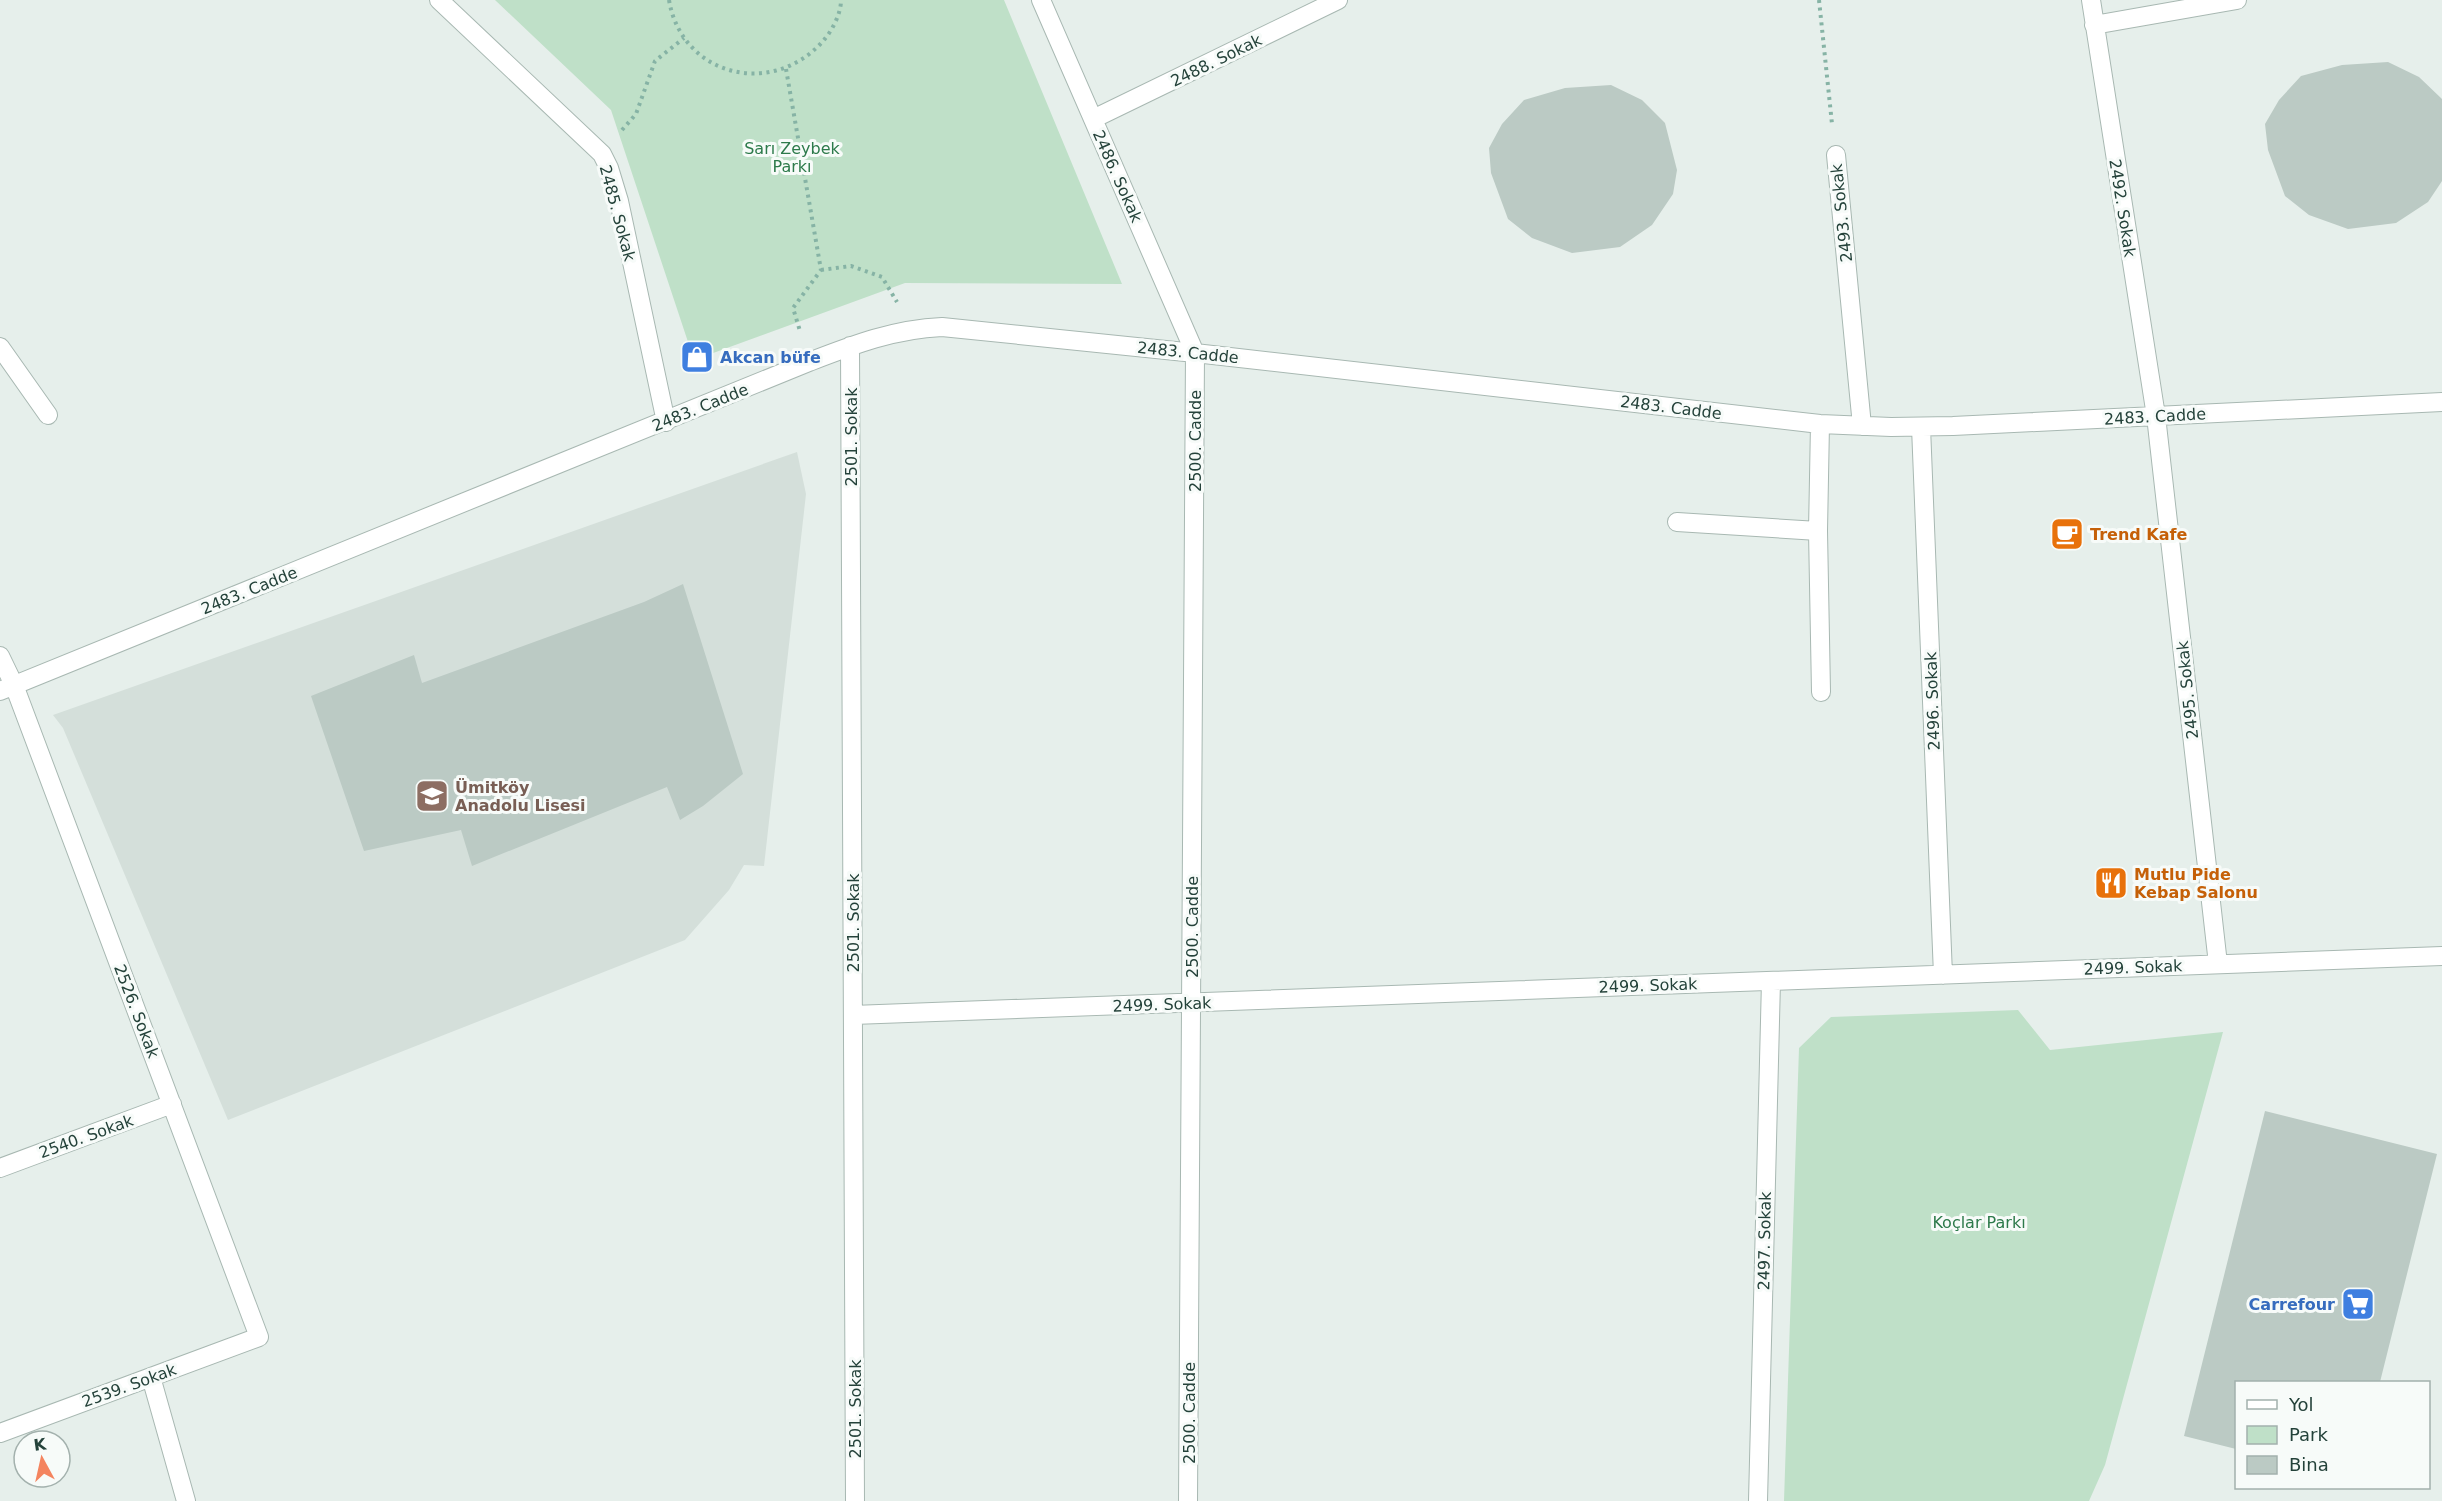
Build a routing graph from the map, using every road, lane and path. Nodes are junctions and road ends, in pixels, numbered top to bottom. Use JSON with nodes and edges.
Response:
{"nodes":[{"id":1,"x":439,"y":0,"type":"edge"},
{"id":2,"x":669,"y":0,"type":"edge"},
{"id":3,"x":841,"y":0,"type":"edge"},
{"id":4,"x":1041,"y":0,"type":"edge"},
{"id":5,"x":1338,"y":0,"type":"edge"},
{"id":6,"x":1819,"y":0,"type":"edge"},
{"id":7,"x":2091,"y":0,"type":"edge"},
{"id":8,"x":2237,"y":0,"type":"edge"},
{"id":9,"x":2180,"y":5,"type":"edge"},
{"id":10,"x":2094,"y":25,"type":"junction"},
{"id":11,"x":684,"y":38,"type":"junction"},
{"id":12,"x":786,"y":69,"type":"junction"},
{"id":13,"x":1093,"y":119,"type":"junction"},
{"id":14,"x":602,"y":154,"type":"junction"},
{"id":15,"x":1836,"y":155,"type":"joint"},
{"id":16,"x":821,"y":270,"type":"junction"},
{"id":17,"x":912,"y":328,"type":"junction"},
{"id":18,"x":850,"y":346,"type":"junction"},
{"id":19,"x":0,"y":347,"type":"edge"},
{"id":20,"x":1195,"y":352,"type":"junction"},
{"id":21,"x":809,"y":362,"type":"junction"},
{"id":22,"x":2442,"y":402,"type":"edge"},
{"id":23,"x":48,"y":415,"type":"dead end"},
{"id":24,"x":2156,"y":416,"type":"junction"},
{"id":25,"x":666,"y":422,"type":"junction"},
{"id":26,"x":1820,"y":424,"type":"junction"},
{"id":27,"x":1862,"y":426,"type":"junction"},
{"id":28,"x":1921,"y":427,"type":"junction"},
{"id":29,"x":1677,"y":522,"type":"dead end"},
{"id":30,"x":1818,"y":531,"type":"junction"},
{"id":31,"x":0,"y":656,"type":"edge"},
{"id":32,"x":7,"y":688,"type":"edge"},
{"id":33,"x":1821,"y":692,"type":"dead end"},
{"id":34,"x":2442,"y":956,"type":"edge"},
{"id":35,"x":2218,"y":964,"type":"junction"},
{"id":36,"x":1943,"y":975,"type":"junction"},
{"id":37,"x":1771,"y":981,"type":"junction"},
{"id":38,"x":1191,"y":1003,"type":"junction"},
{"id":39,"x":853,"y":1015,"type":"junction"},
{"id":40,"x":172,"y":1104,"type":"junction"},
{"id":41,"x":0,"y":1168,"type":"edge"},
{"id":42,"x":259,"y":1337,"type":"joint"},
{"id":43,"x":151,"y":1377,"type":"junction"},
{"id":44,"x":0,"y":1433,"type":"edge"},
{"id":45,"x":186,"y":1501,"type":"edge"},
{"id":46,"x":855,"y":1501,"type":"edge"},
{"id":47,"x":1188,"y":1501,"type":"edge"},
{"id":48,"x":1758,"y":1501,"type":"edge"}],
"edges":[{"from":1,"to":14,"type":"street","name":"2485. Sokak"},
{"from":2,"to":11,"type":"path"},
{"from":3,"to":12,"type":"path"},
{"from":4,"to":13,"type":"street","name":"2486. Sokak"},
{"from":5,"to":13,"type":"street","name":"2488. Sokak"},
{"from":6,"to":15,"type":"path","name":"2493. Sokak"},
{"from":7,"to":10,"type":"street","name":"2492. Sokak"},
{"from":8,"to":9,"type":"street"},
{"from":9,"to":10,"type":"street"},
{"from":10,"to":24,"type":"street","name":"2492. Sokak"},
{"from":11,"to":12,"type":"path"},
{"from":11,"to":14,"type":"path"},
{"from":12,"to":16,"type":"path"},
{"from":13,"to":20,"type":"street","name":"2486. Sokak"},
{"from":14,"to":25,"type":"street","name":"2485. Sokak"},
{"from":15,"to":27,"type":"street","name":"2493. Sokak"},
{"from":16,"to":17,"type":"path"},
{"from":16,"to":21,"type":"path"},
{"from":17,"to":18,"type":"street","name":"2483. Cadde"},
{"from":17,"to":20,"type":"street","name":"2483. Cadde"},
{"from":18,"to":21,"type":"street","name":"2483. Cadde"},
{"from":18,"to":39,"type":"street","name":"2501. Sokak"},
{"from":19,"to":23,"type":"street"},
{"from":20,"to":26,"type":"street","name":"2483. Cadde"},
{"from":20,"to":38,"type":"street","name":"2500. Cadde"},
{"from":21,"to":25,"type":"street","name":"2483. Cadde"},
{"from":22,"to":24,"type":"street","name":"2483. Cadde"},
{"from":24,"to":28,"type":"street","name":"2483. Cadde"},
{"from":24,"to":35,"type":"street","name":"2495. Sokak"},
{"from":25,"to":32,"type":"street","name":"2483. Cadde"},
{"from":26,"to":27,"type":"street","name":"2483. Cadde"},
{"from":26,"to":30,"type":"street"},
{"from":27,"to":28,"type":"street","name":"2483. Cadde"},
{"from":28,"to":36,"type":"street","name":"2496. Sokak"},
{"from":29,"to":30,"type":"street"},
{"from":30,"to":33,"type":"street"},
{"from":31,"to":32,"type":"street","name":"2526. Sokak"},
{"from":32,"to":40,"type":"street","name":"2526. Sokak"},
{"from":34,"to":35,"type":"street","name":"2499. Sokak"},
{"from":35,"to":36,"type":"street","name":"2499. Sokak"},
{"from":36,"to":37,"type":"street","name":"2499. Sokak"},
{"from":37,"to":38,"type":"street","name":"2499. Sokak"},
{"from":37,"to":48,"type":"street","name":"2497. Sokak"},
{"from":38,"to":39,"type":"street","name":"2499. Sokak"},
{"from":38,"to":47,"type":"street","name":"2500. Cadde"},
{"from":39,"to":46,"type":"street","name":"2501. Sokak"},
{"from":40,"to":41,"type":"street","name":"2540. Sokak"},
{"from":40,"to":42,"type":"street","name":"2526. Sokak"},
{"from":42,"to":43,"type":"street","name":"2539. Sokak"},
{"from":43,"to":44,"type":"street","name":"2539. Sokak"},
{"from":43,"to":45,"type":"street"}]}
